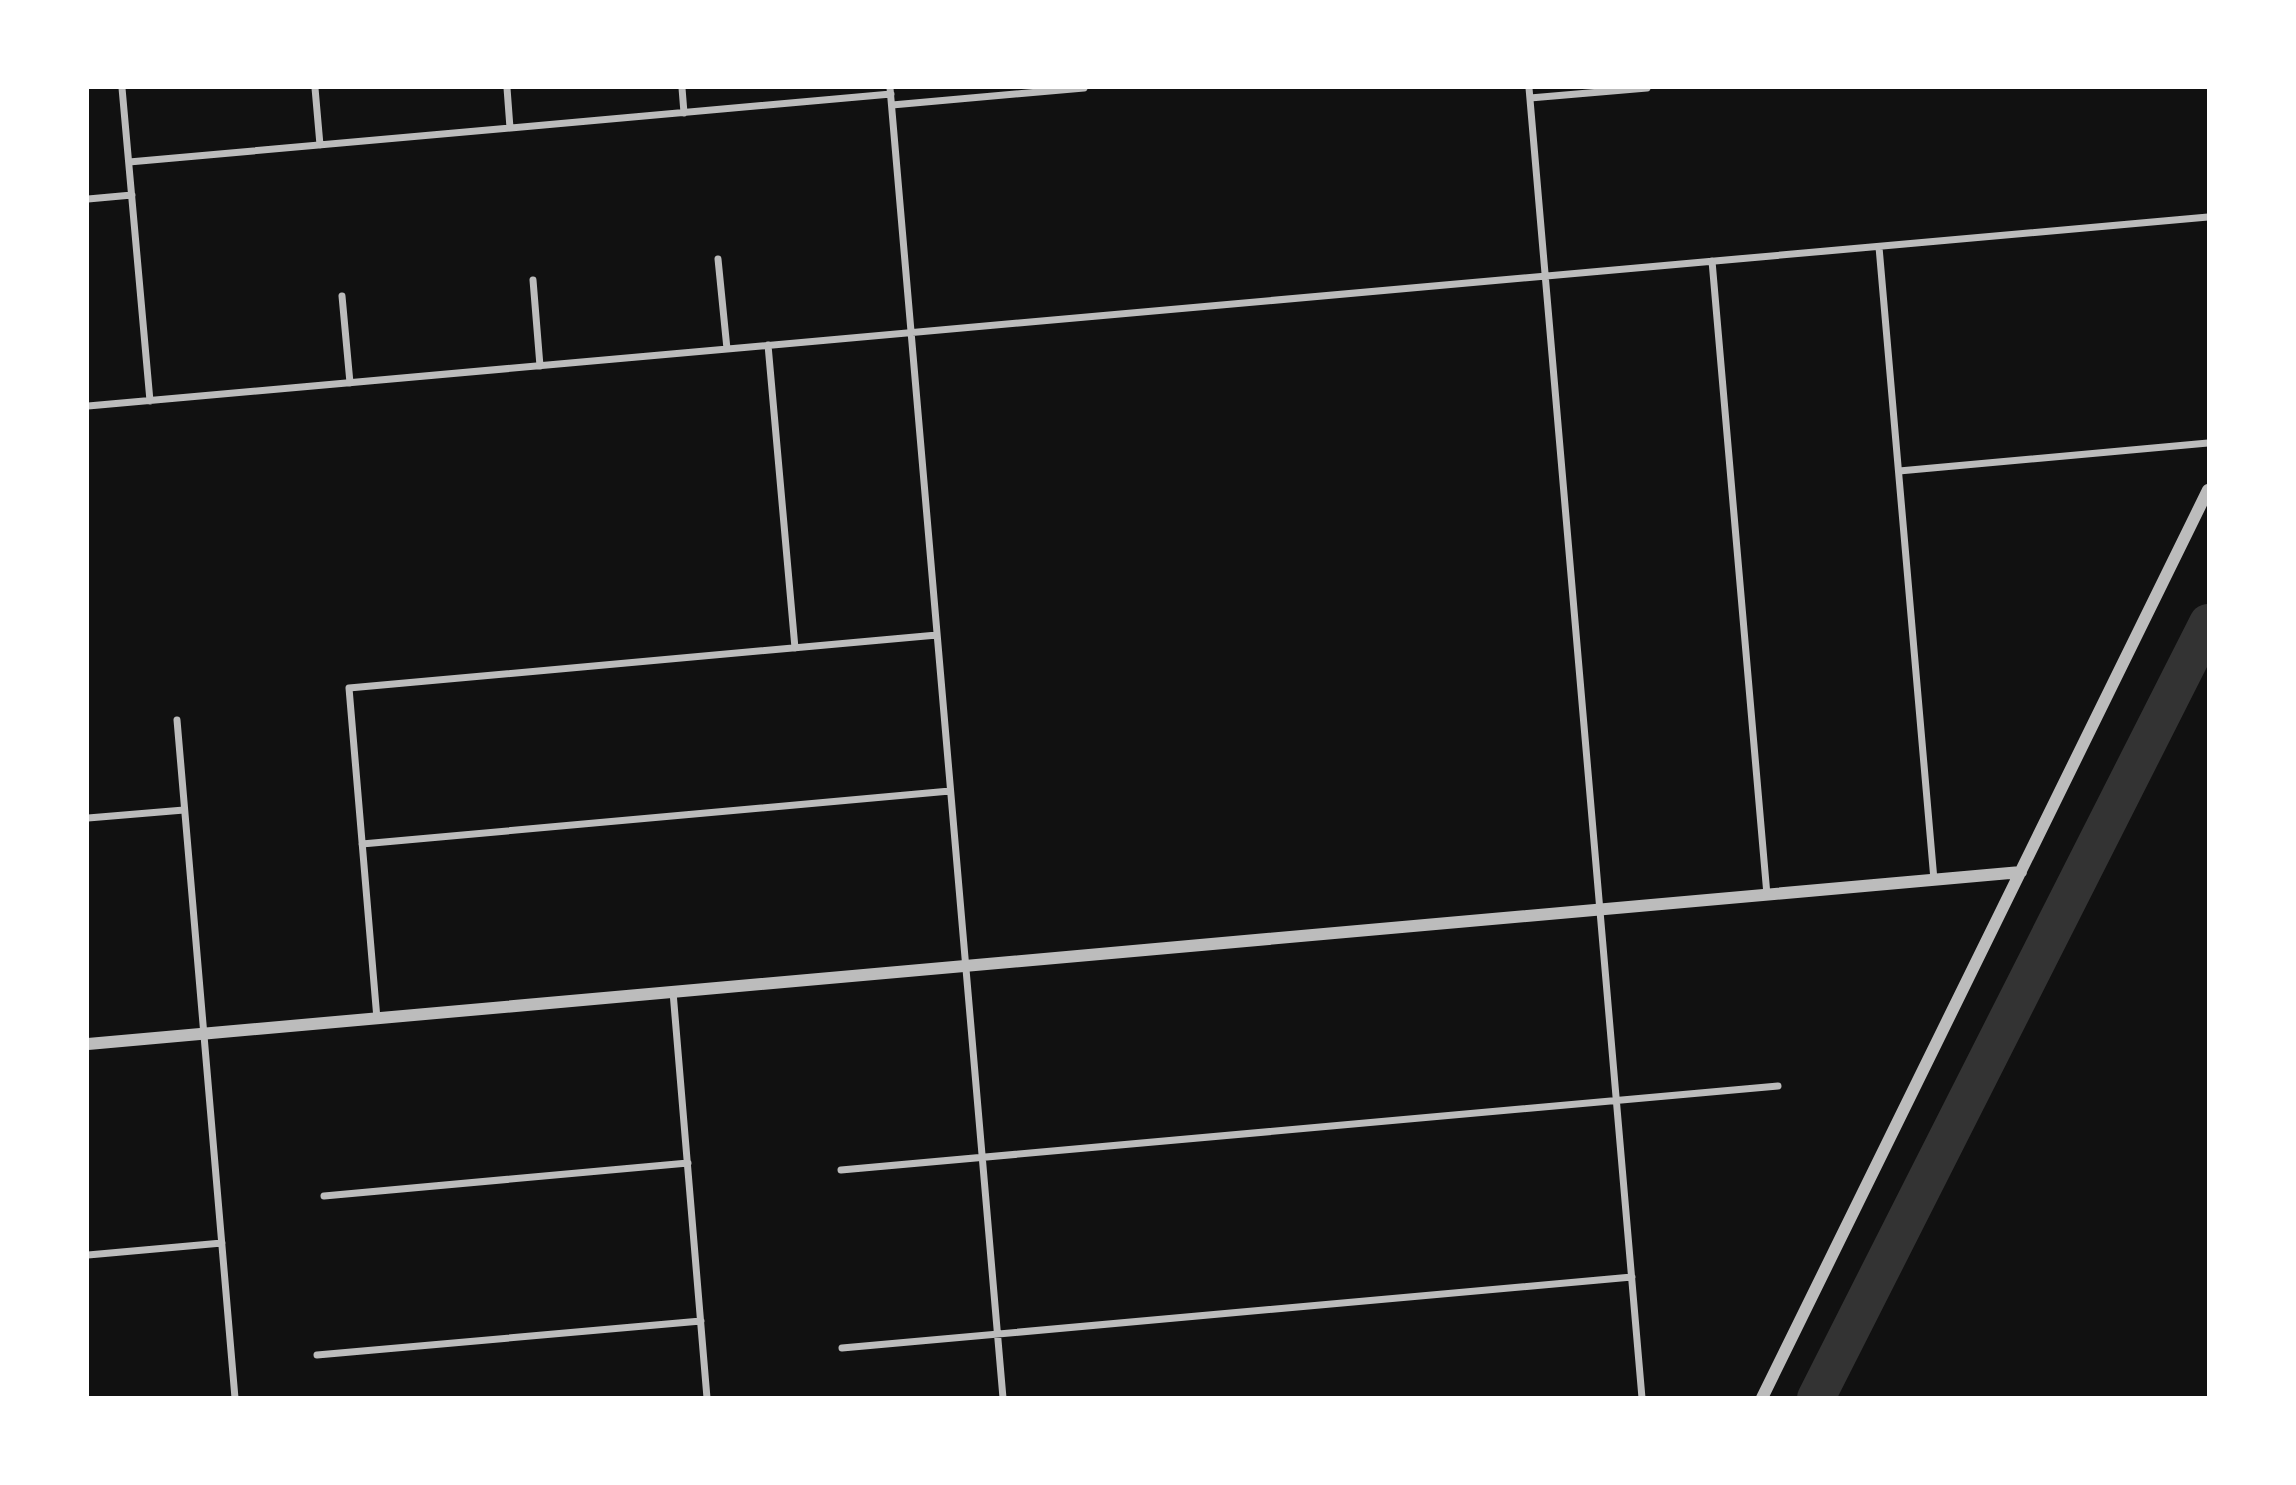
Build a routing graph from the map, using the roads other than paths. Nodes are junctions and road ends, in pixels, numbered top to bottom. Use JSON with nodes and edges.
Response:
{"nodes":[{"id":1,"x":122,"y":88,"type":"edge"},
{"id":2,"x":315,"y":88,"type":"edge"},
{"id":3,"x":506,"y":88,"type":"edge"},
{"id":4,"x":682,"y":88,"type":"edge"},
{"id":5,"x":1084,"y":88,"type":"edge"},
{"id":6,"x":1529,"y":88,"type":"edge"},
{"id":7,"x":1647,"y":88,"type":"edge"},
{"id":8,"x":891,"y":91,"type":"edge"},
{"id":9,"x":1530,"y":98,"type":"junction"},
{"id":10,"x":892,"y":105,"type":"junction"},
{"id":11,"x":684,"y":113,"type":"junction"},
{"id":12,"x":510,"y":128,"type":"junction"},
{"id":13,"x":320,"y":145,"type":"junction"},
{"id":14,"x":129,"y":162,"type":"junction"},
{"id":15,"x":132,"y":195,"type":"junction"},
{"id":16,"x":88,"y":199,"type":"edge"},
{"id":17,"x":2208,"y":217,"type":"edge"},
{"id":18,"x":1880,"y":247,"type":"junction"},
{"id":19,"x":718,"y":259,"type":"dead end"},
{"id":20,"x":1712,"y":261,"type":"junction"},
{"id":21,"x":1546,"y":276,"type":"junction"},
{"id":22,"x":533,"y":280,"type":"dead end"},
{"id":23,"x":342,"y":296,"type":"dead end"},
{"id":24,"x":911,"y":333,"type":"junction"},
{"id":25,"x":768,"y":345,"type":"junction"},
{"id":26,"x":727,"y":349,"type":"junction"},
{"id":27,"x":540,"y":366,"type":"junction"},
{"id":28,"x":350,"y":383,"type":"junction"},
{"id":29,"x":150,"y":401,"type":"junction"},
{"id":30,"x":88,"y":406,"type":"edge"},
{"id":31,"x":2208,"y":443,"type":"edge"},
{"id":32,"x":1899,"y":471,"type":"junction"},
{"id":33,"x":2208,"y":490,"type":"edge"},
{"id":34,"x":937,"y":635,"type":"junction"},
{"id":35,"x":795,"y":648,"type":"junction"},
{"id":36,"x":177,"y":720,"type":"dead end"},
{"id":37,"x":950,"y":791,"type":"junction"},
{"id":38,"x":184,"y":810,"type":"junction"},
{"id":39,"x":88,"y":818,"type":"edge"},
{"id":40,"x":362,"y":844,"type":"junction"},
{"id":41,"x":2021,"y":872,"type":"junction"},
{"id":42,"x":1934,"y":880,"type":"junction"},
{"id":43,"x":1767,"y":895,"type":"junction"},
{"id":44,"x":1600,"y":909,"type":"junction"},
{"id":45,"x":966,"y":966,"type":"junction"},
{"id":46,"x":673,"y":992,"type":"junction"},
{"id":47,"x":377,"y":1018,"type":"junction"},
{"id":48,"x":203,"y":1034,"type":"junction"},
{"id":49,"x":88,"y":1044,"type":"edge"},
{"id":50,"x":1777,"y":1086,"type":"dead end"},
{"id":51,"x":1617,"y":1101,"type":"junction"},
{"id":52,"x":982,"y":1157,"type":"junction"},
{"id":53,"x":688,"y":1163,"type":"junction"},
{"id":54,"x":841,"y":1170,"type":"dead end"},
{"id":55,"x":324,"y":1196,"type":"dead end"},
{"id":56,"x":222,"y":1243,"type":"junction"},
{"id":57,"x":88,"y":1255,"type":"edge"},
{"id":58,"x":1632,"y":1277,"type":"junction"},
{"id":59,"x":701,"y":1321,"type":"junction"},
{"id":60,"x":997,"y":1334,"type":"junction"},
{"id":61,"x":842,"y":1348,"type":"dead end"},
{"id":62,"x":317,"y":1355,"type":"dead end"},
{"id":63,"x":235,"y":1398,"type":"edge"},
{"id":64,"x":707,"y":1398,"type":"edge"},
{"id":65,"x":1003,"y":1398,"type":"edge"},
{"id":66,"x":1642,"y":1398,"type":"edge"},
{"id":67,"x":1762,"y":1398,"type":"edge"}],
"edges":[{"from":1,"to":14,"type":"street"},
{"from":2,"to":13,"type":"street"},
{"from":3,"to":12,"type":"street"},
{"from":4,"to":11,"type":"street"},
{"from":5,"to":10,"type":"street"},
{"from":6,"to":9,"type":"street"},
{"from":7,"to":9,"type":"street"},
{"from":8,"to":10,"type":"street"},
{"from":8,"to":11,"type":"street"},
{"from":9,"to":21,"type":"street"},
{"from":10,"to":24,"type":"street"},
{"from":11,"to":12,"type":"street"},
{"from":12,"to":13,"type":"street"},
{"from":13,"to":14,"type":"street"},
{"from":14,"to":15,"type":"street"},
{"from":15,"to":16,"type":"street"},
{"from":15,"to":29,"type":"street"},
{"from":17,"to":18,"type":"street"},
{"from":18,"to":20,"type":"street"},
{"from":18,"to":32,"type":"street"},
{"from":19,"to":26,"type":"street"},
{"from":20,"to":21,"type":"street"},
{"from":20,"to":43,"type":"street"},
{"from":21,"to":24,"type":"street"},
{"from":21,"to":44,"type":"street"},
{"from":22,"to":27,"type":"street"},
{"from":23,"to":28,"type":"street"},
{"from":24,"to":25,"type":"street"},
{"from":24,"to":34,"type":"street"},
{"from":25,"to":26,"type":"street"},
{"from":25,"to":35,"type":"street"},
{"from":26,"to":27,"type":"street"},
{"from":27,"to":28,"type":"street"},
{"from":28,"to":29,"type":"street"},
{"from":29,"to":30,"type":"street"},
{"from":31,"to":32,"type":"street"},
{"from":32,"to":42,"type":"street"},
{"from":33,"to":41,"type":"street"},
{"from":34,"to":35,"type":"street"},
{"from":34,"to":37,"type":"street"},
{"from":35,"to":40,"type":"street"},
{"from":36,"to":38,"type":"street"},
{"from":37,"to":40,"type":"street"},
{"from":37,"to":45,"type":"street"},
{"from":38,"to":39,"type":"street"},
{"from":38,"to":48,"type":"street"},
{"from":40,"to":47,"type":"street"},
{"from":41,"to":42,"type":"street"},
{"from":41,"to":67,"type":"street"},
{"from":42,"to":43,"type":"street"},
{"from":43,"to":44,"type":"street"},
{"from":44,"to":45,"type":"street"},
{"from":44,"to":51,"type":"street"},
{"from":45,"to":46,"type":"street"},
{"from":45,"to":52,"type":"street"},
{"from":46,"to":47,"type":"street"},
{"from":46,"to":53,"type":"street"},
{"from":47,"to":48,"type":"street"},
{"from":48,"to":49,"type":"street"},
{"from":48,"to":56,"type":"street"},
{"from":50,"to":51,"type":"street"},
{"from":51,"to":52,"type":"street"},
{"from":51,"to":58,"type":"street"},
{"from":52,"to":54,"type":"street"},
{"from":52,"to":60,"type":"street"},
{"from":53,"to":55,"type":"street"},
{"from":53,"to":59,"type":"street"},
{"from":56,"to":57,"type":"street"},
{"from":56,"to":63,"type":"street"},
{"from":58,"to":60,"type":"street"},
{"from":58,"to":66,"type":"street"},
{"from":59,"to":62,"type":"street"},
{"from":59,"to":64,"type":"street"},
{"from":60,"to":61,"type":"street"},
{"from":60,"to":65,"type":"street"}]}
